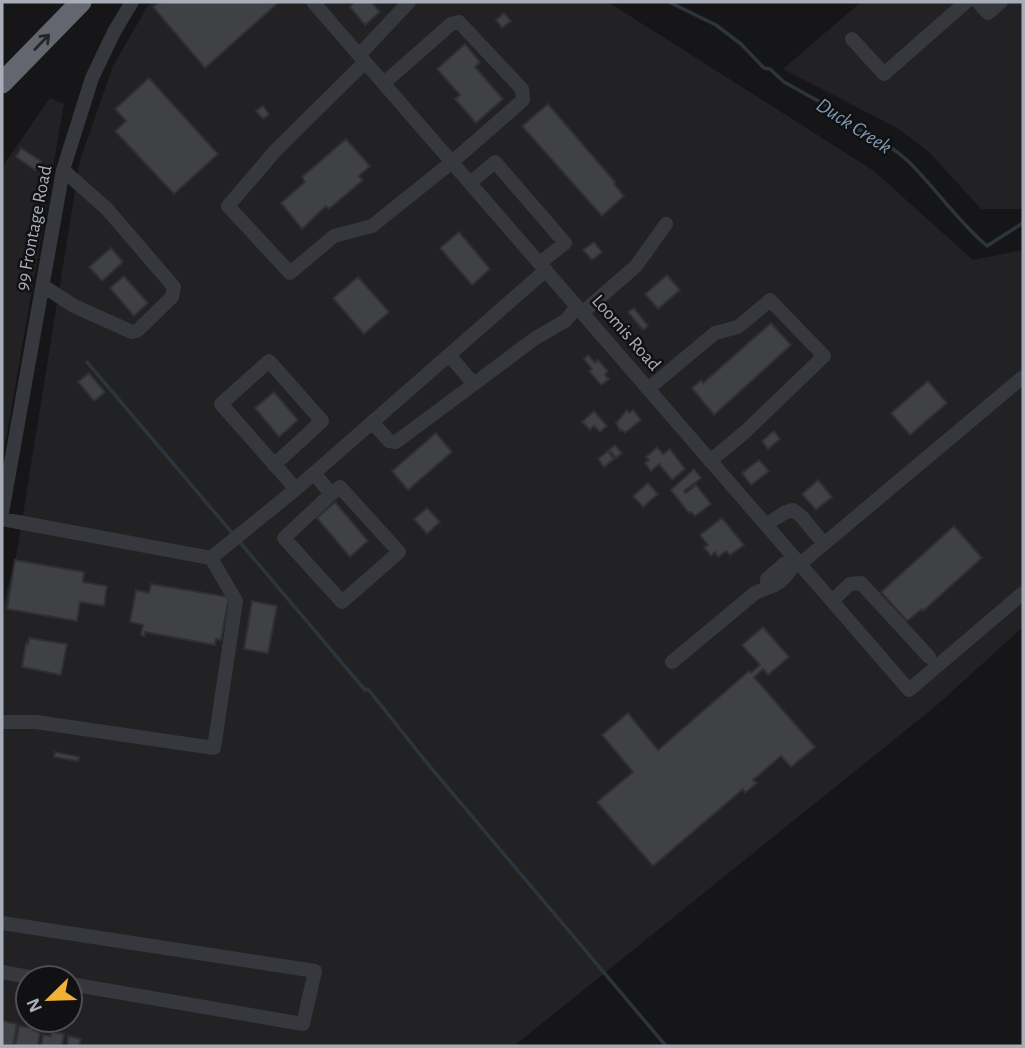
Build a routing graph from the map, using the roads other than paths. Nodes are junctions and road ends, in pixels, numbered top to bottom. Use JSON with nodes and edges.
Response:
{"nodes":[{"id":1,"x":81,"y":2,"type":"edge"},
{"id":2,"x":132,"y":2,"type":"edge"},
{"id":3,"x":313,"y":2,"type":"edge"},
{"id":4,"x":409,"y":2,"type":"edge"},
{"id":5,"x":965,"y":2,"type":"edge"},
{"id":6,"x":978,"y":2,"type":"edge"},
{"id":7,"x":1000,"y":2,"type":"edge"},
{"id":8,"x":852,"y":39,"type":"dead end"},
{"id":9,"x":362,"y":58,"type":"junction"},
{"id":10,"x":2,"y":83,"type":"edge"},
{"id":11,"x":384,"y":83,"type":"junction"},
{"id":12,"x":452,"y":162,"type":"junction"},
{"id":13,"x":64,"y":170,"type":"junction"},
{"id":14,"x":470,"y":183,"type":"junction"},
{"id":15,"x":666,"y":224,"type":"dead end"},
{"id":16,"x":543,"y":267,"type":"junction"},
{"id":17,"x":43,"y":286,"type":"junction"},
{"id":18,"x":580,"y":310,"type":"junction"},
{"id":19,"x":449,"y":355,"type":"junction"},
{"id":20,"x":1023,"y":377,"type":"edge"},
{"id":21,"x":474,"y":384,"type":"junction"},
{"id":22,"x":648,"y":388,"type":"junction"},
{"id":23,"x":372,"y":422,"type":"junction"},
{"id":24,"x":8,"y":452,"type":"edge"},
{"id":25,"x":710,"y":461,"type":"junction"},
{"id":26,"x":274,"y":464,"type":"junction"},
{"id":27,"x":314,"y":473,"type":"junction"},
{"id":28,"x":296,"y":489,"type":"junction"},
{"id":29,"x":331,"y":494,"type":"junction"},
{"id":30,"x":2,"y":513,"type":"edge"},
{"id":31,"x":2,"y":519,"type":"edge"},
{"id":32,"x":766,"y":525,"type":"junction"},
{"id":33,"x":824,"y":544,"type":"junction"},
{"id":34,"x":211,"y":558,"type":"junction"},
{"id":35,"x":798,"y":562,"type":"junction"},
{"id":36,"x":1023,"y":593,"type":"edge"},
{"id":37,"x":832,"y":601,"type":"junction"},
{"id":38,"x":929,"y":657,"type":"dead end"},
{"id":39,"x":673,"y":662,"type":"dead end"},
{"id":40,"x":2,"y":722,"type":"edge"},
{"id":41,"x":2,"y":923,"type":"edge"},
{"id":42,"x":84,"y":986,"type":"edge"}],
"edges":[{"from":10,"to":1,"type":"highway","one_way":true},
{"from":2,"to":13,"type":"street","name":"99 Frontage Road"},
{"from":3,"to":9,"type":"street","name":"Loomis Road"},
{"from":4,"to":9,"type":"street"},
{"from":5,"to":8,"type":"street"},
{"from":6,"to":7,"type":"street"},
{"from":9,"to":11,"type":"street","name":"Loomis Road"},
{"from":9,"to":12,"type":"street"},
{"from":11,"to":12,"type":"street","name":"Loomis Road"},
{"from":11,"to":12,"type":"street"},
{"from":12,"to":14,"type":"street","name":"Loomis Road"},
{"from":13,"to":17,"type":"street","name":"99 Frontage Road"},
{"from":13,"to":17,"type":"street"},
{"from":14,"to":16,"type":"street","name":"Loomis Road"},
{"from":14,"to":16,"type":"street"},
{"from":15,"to":18,"type":"street"},
{"from":16,"to":18,"type":"street","name":"Loomis Road"},
{"from":16,"to":19,"type":"street"},
{"from":17,"to":24,"type":"street","name":"99 Frontage Road"},
{"from":18,"to":21,"type":"street"},
{"from":18,"to":22,"type":"street","name":"Loomis Road"},
{"from":19,"to":21,"type":"street"},
{"from":19,"to":23,"type":"street"},
{"from":20,"to":33,"type":"street"},
{"from":21,"to":23,"type":"street"},
{"from":22,"to":25,"type":"street","name":"Loomis Road"},
{"from":22,"to":25,"type":"street"},
{"from":23,"to":27,"type":"street"},
{"from":24,"to":30,"type":"street","name":"99 Frontage Road"},
{"from":25,"to":32,"type":"street","name":"Loomis Road"},
{"from":26,"to":26,"type":"street"},
{"from":26,"to":28,"type":"street"},
{"from":27,"to":28,"type":"street"},
{"from":27,"to":29,"type":"street"},
{"from":28,"to":34,"type":"street"},
{"from":29,"to":29,"type":"street"},
{"from":31,"to":34,"type":"street"},
{"from":32,"to":33,"type":"street"},
{"from":32,"to":35,"type":"street","name":"Loomis Road"},
{"from":33,"to":35,"type":"street"},
{"from":34,"to":40,"type":"street"},
{"from":35,"to":37,"type":"street","name":"Loomis Road"},
{"from":35,"to":39,"type":"street"},
{"from":36,"to":37,"type":"street","name":"Loomis Road"},
{"from":37,"to":38,"type":"street"},
{"from":41,"to":42,"type":"street"}]}
